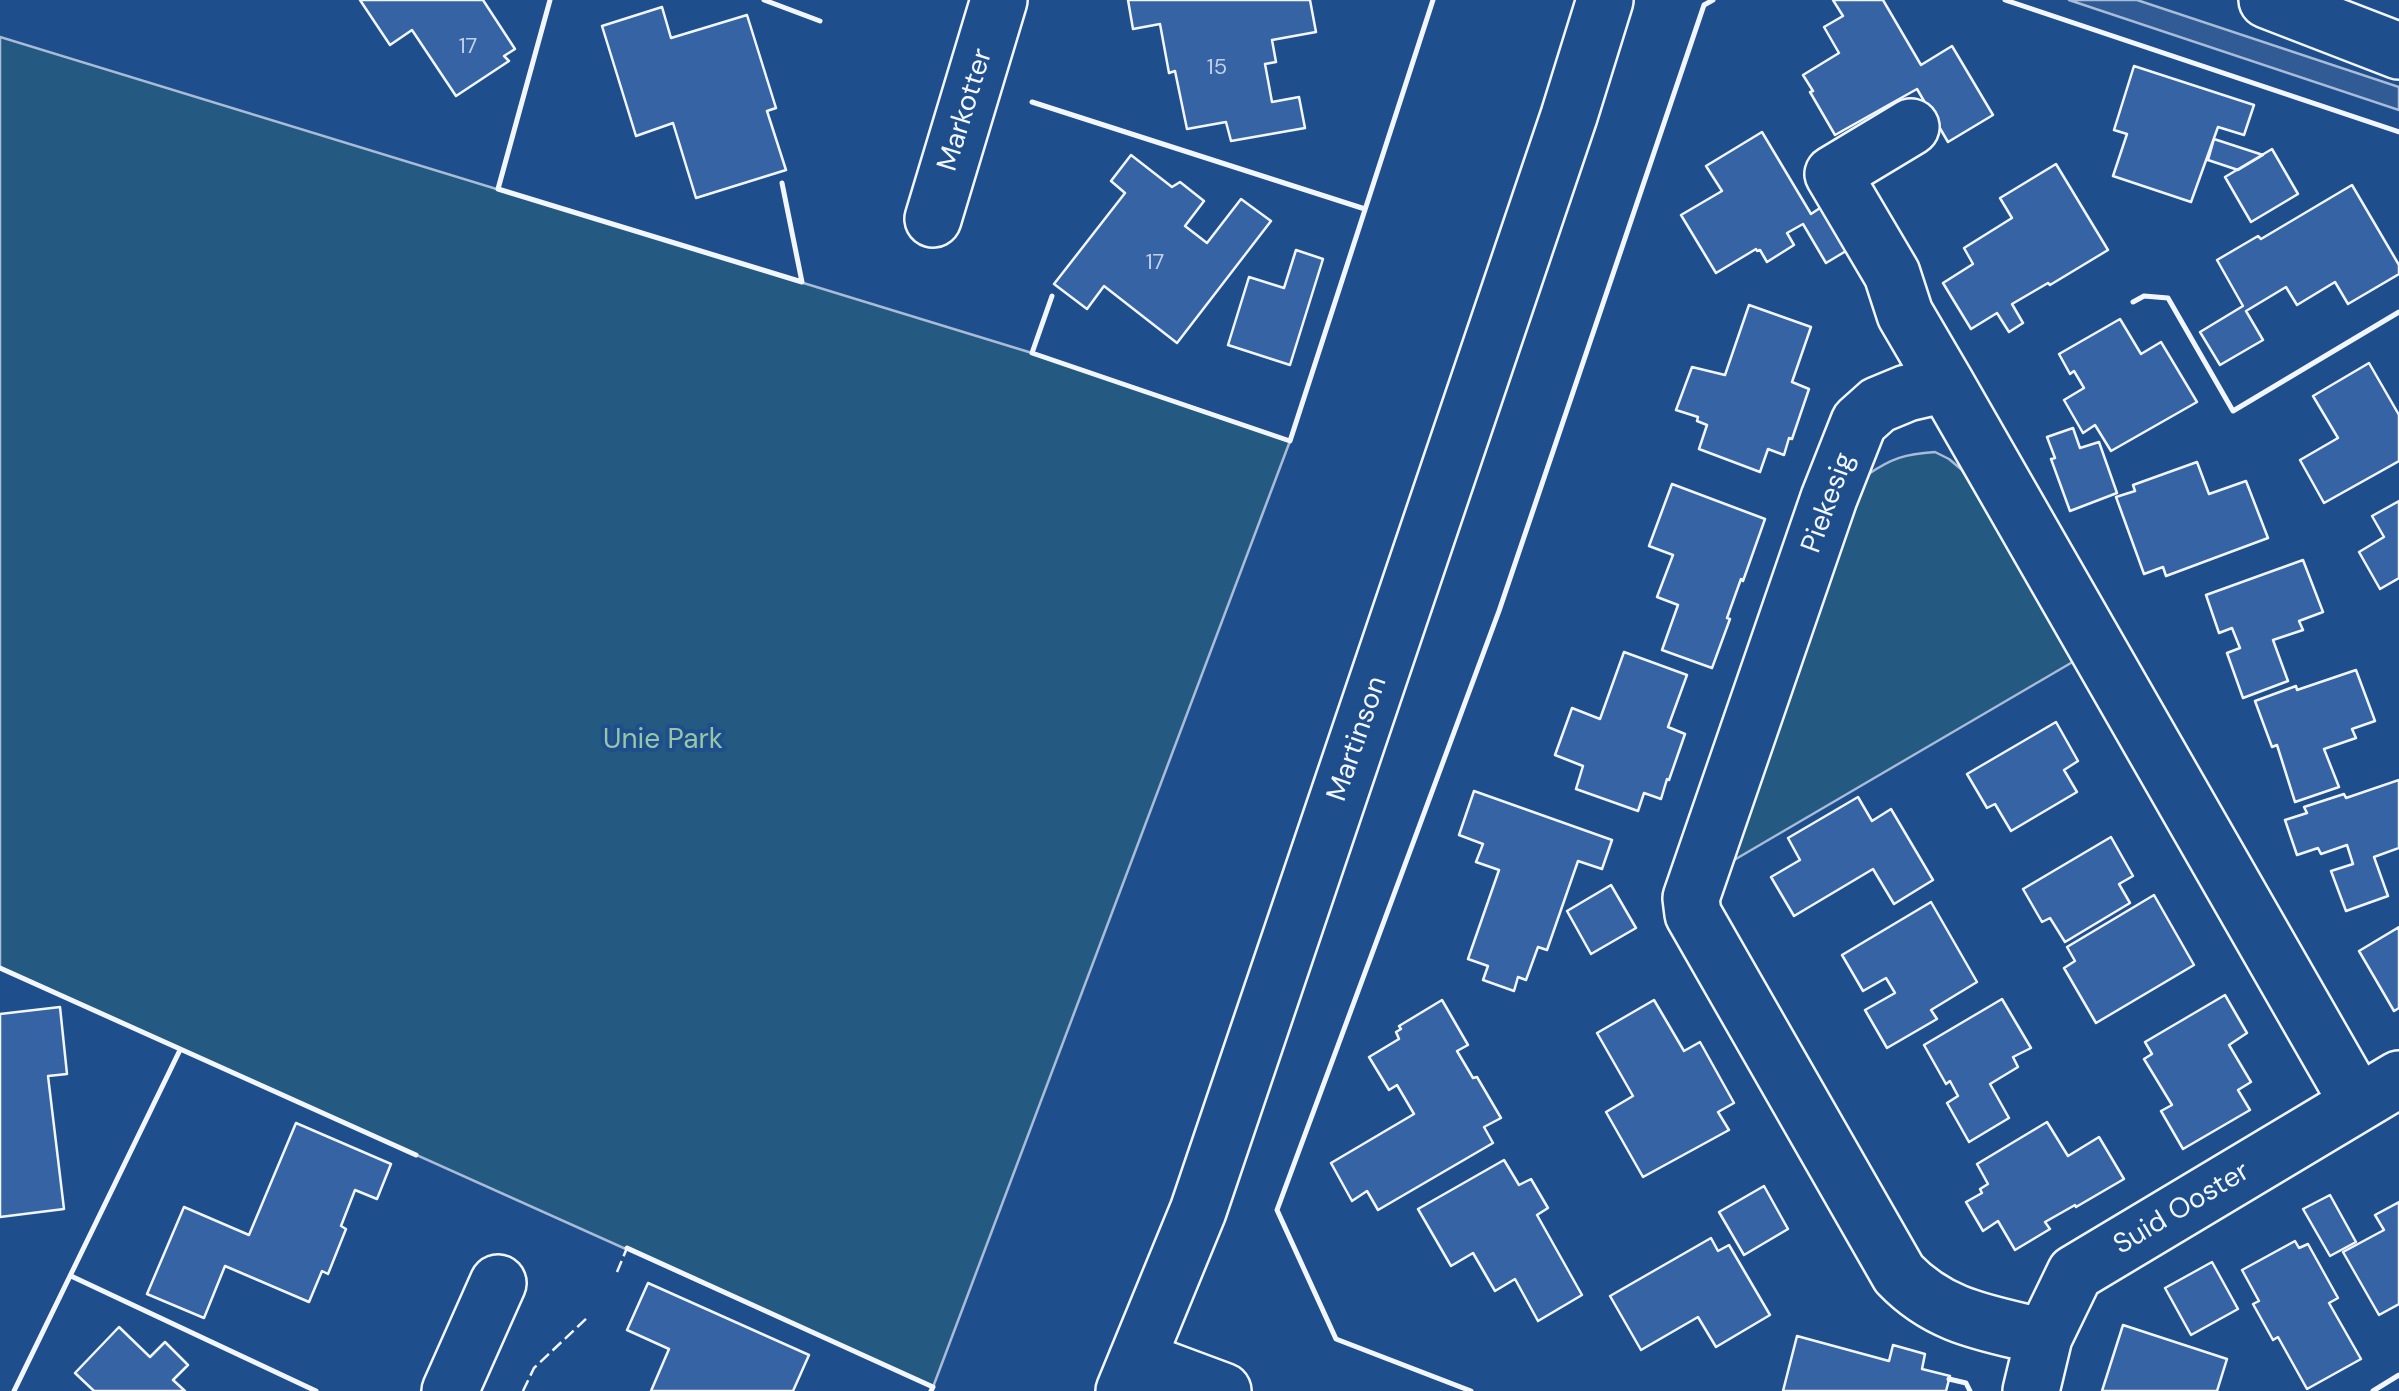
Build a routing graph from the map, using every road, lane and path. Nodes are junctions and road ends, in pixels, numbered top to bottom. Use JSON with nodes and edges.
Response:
{"nodes":[{"id":1,"x":998,"y":0,"type":"edge"},
{"id":2,"x":1605,"y":0,"type":"edge"},
{"id":3,"x":2267,"y":0,"type":"edge"},
{"id":4,"x":2399,"y":51,"type":"edge"},
{"id":5,"x":1911,"y":127,"type":"dead end"},
{"id":6,"x":933,"y":219,"type":"dead end"},
{"id":7,"x":1946,"y":384,"type":"junction"},
{"id":8,"x":2378,"y":1091,"type":"edge"},
{"id":9,"x":498,"y":1283,"type":"dead end"},
{"id":10,"x":2044,"y":1337,"type":"junction"},
{"id":11,"x":1130,"y":1375,"type":"edge"},
{"id":12,"x":450,"y":1391,"type":"edge"},
{"id":13,"x":1223,"y":1391,"type":"edge"},
{"id":14,"x":2030,"y":1391,"type":"edge"}],
"edges":[{"from":1,"to":6,"type":"street","name":"Markotter"},
{"from":2,"to":11,"type":"street","name":"Martinson"},
{"from":3,"to":4,"type":"street"},
{"from":5,"to":7,"type":"street"},
{"from":7,"to":8,"type":"street"},
{"from":7,"to":10,"type":"street","name":"Piekesig"},
{"from":8,"to":10,"type":"street","name":"Suid Ooster"},
{"from":9,"to":12,"type":"street"},
{"from":10,"to":14,"type":"street","name":"Suid Ooster"},
{"from":11,"to":13,"type":"street"}]}
